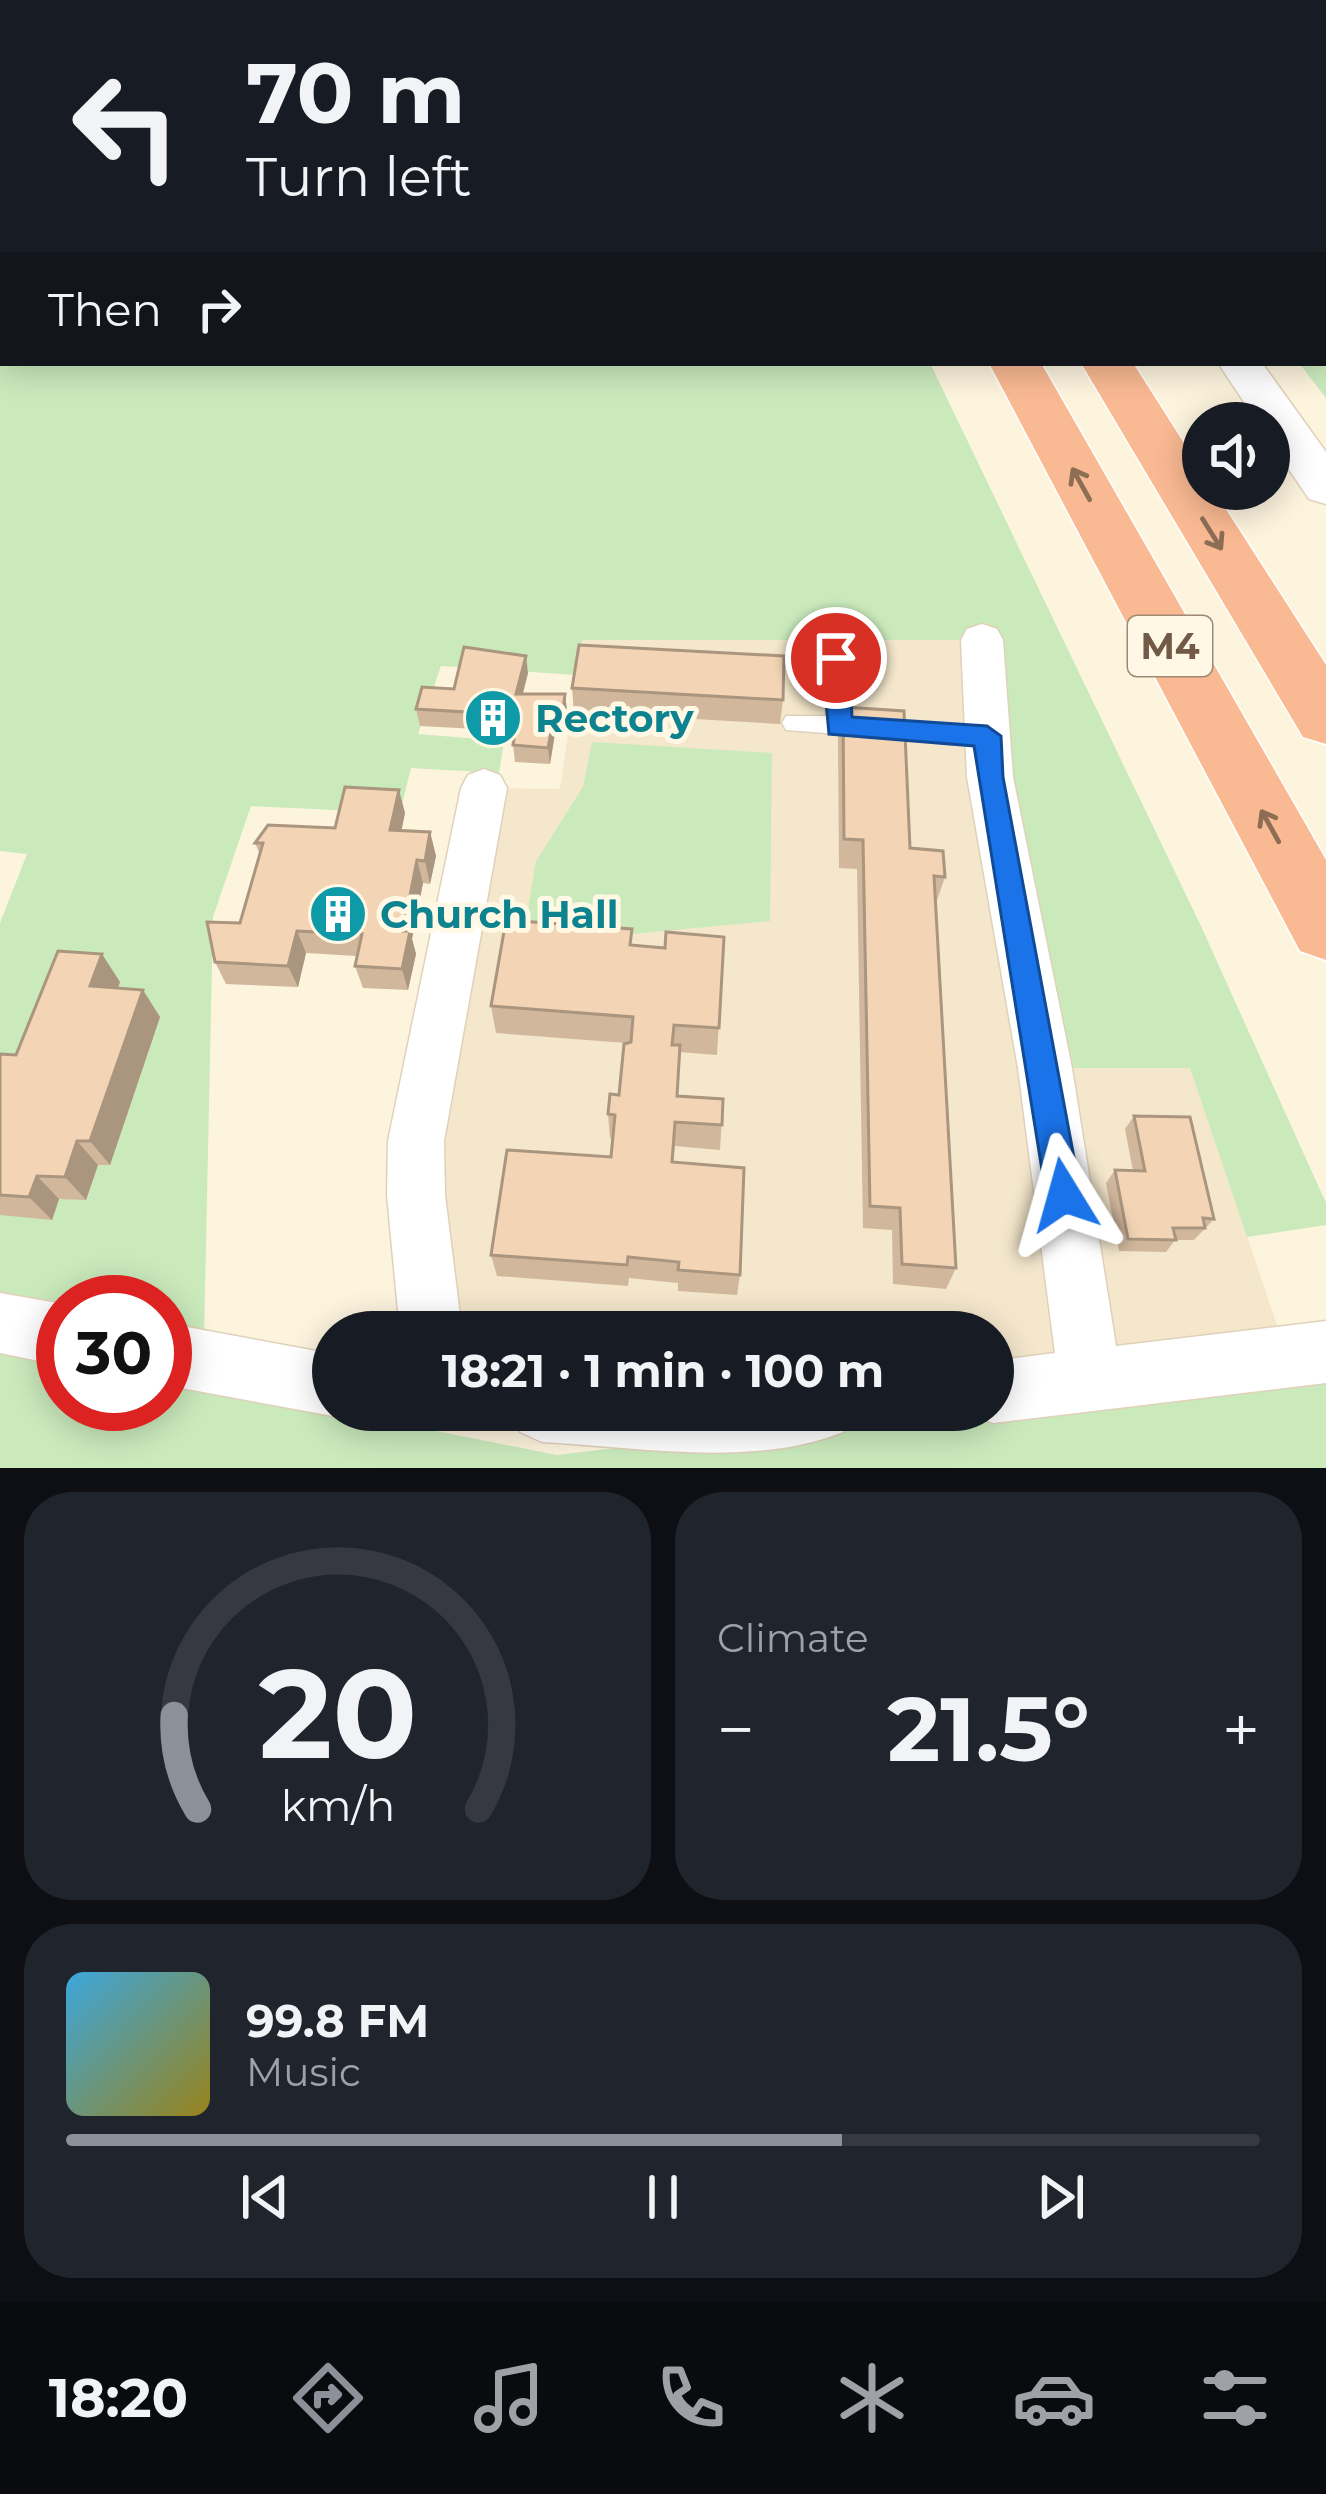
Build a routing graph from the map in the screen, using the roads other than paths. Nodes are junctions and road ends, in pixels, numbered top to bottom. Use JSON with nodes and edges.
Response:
{"nodes":[{"id":1,"x":1017,"y":366,"type":"edge"},
{"id":2,"x":1108,"y":366,"type":"edge"},
{"id":3,"x":1242,"y":366,"type":"edge"},
{"id":4,"x":1326,"y":488,"type":"edge"},
{"id":5,"x":982,"y":640,"type":"dead end"},
{"id":6,"x":836,"y":658,"type":"dead end"},
{"id":7,"x":1326,"y":719,"type":"edge"},
{"id":8,"x":794,"y":723,"type":"dead end"},
{"id":9,"x":838,"y":727,"type":"junction"},
{"id":10,"x":987,"y":736,"type":"junction"},
{"id":11,"x":484,"y":788,"type":"dead end"},
{"id":12,"x":1326,"y":928,"type":"edge"},
{"id":13,"x":429,"y":1311,"type":"edge"},
{"id":14,"x":0,"y":1324,"type":"edge"},
{"id":15,"x":36,"y":1330,"type":"edge"},
{"id":16,"x":1326,"y":1352,"type":"edge"},
{"id":17,"x":192,"y":1359,"type":"edge"},
{"id":18,"x":312,"y":1381,"type":"edge"},
{"id":19,"x":1090,"y":1382,"type":"junction"},
{"id":20,"x":1014,"y":1390,"type":"edge"}],
"edges":[{"from":12,"to":1,"type":"highway","number":"M4","one_way":true},
{"from":2,"to":7,"type":"highway","number":"M4","one_way":true},
{"from":3,"to":4,"type":"street"},
{"from":5,"to":10,"type":"street"},
{"from":6,"to":9,"type":"lane"},
{"from":8,"to":9,"type":"lane"},
{"from":9,"to":10,"type":"lane"},
{"from":10,"to":19,"type":"street"},
{"from":11,"to":13,"type":"street"},
{"from":14,"to":15,"type":"street"},
{"from":16,"to":19,"type":"street"},
{"from":17,"to":18,"type":"street"},
{"from":19,"to":20,"type":"street"}]}
